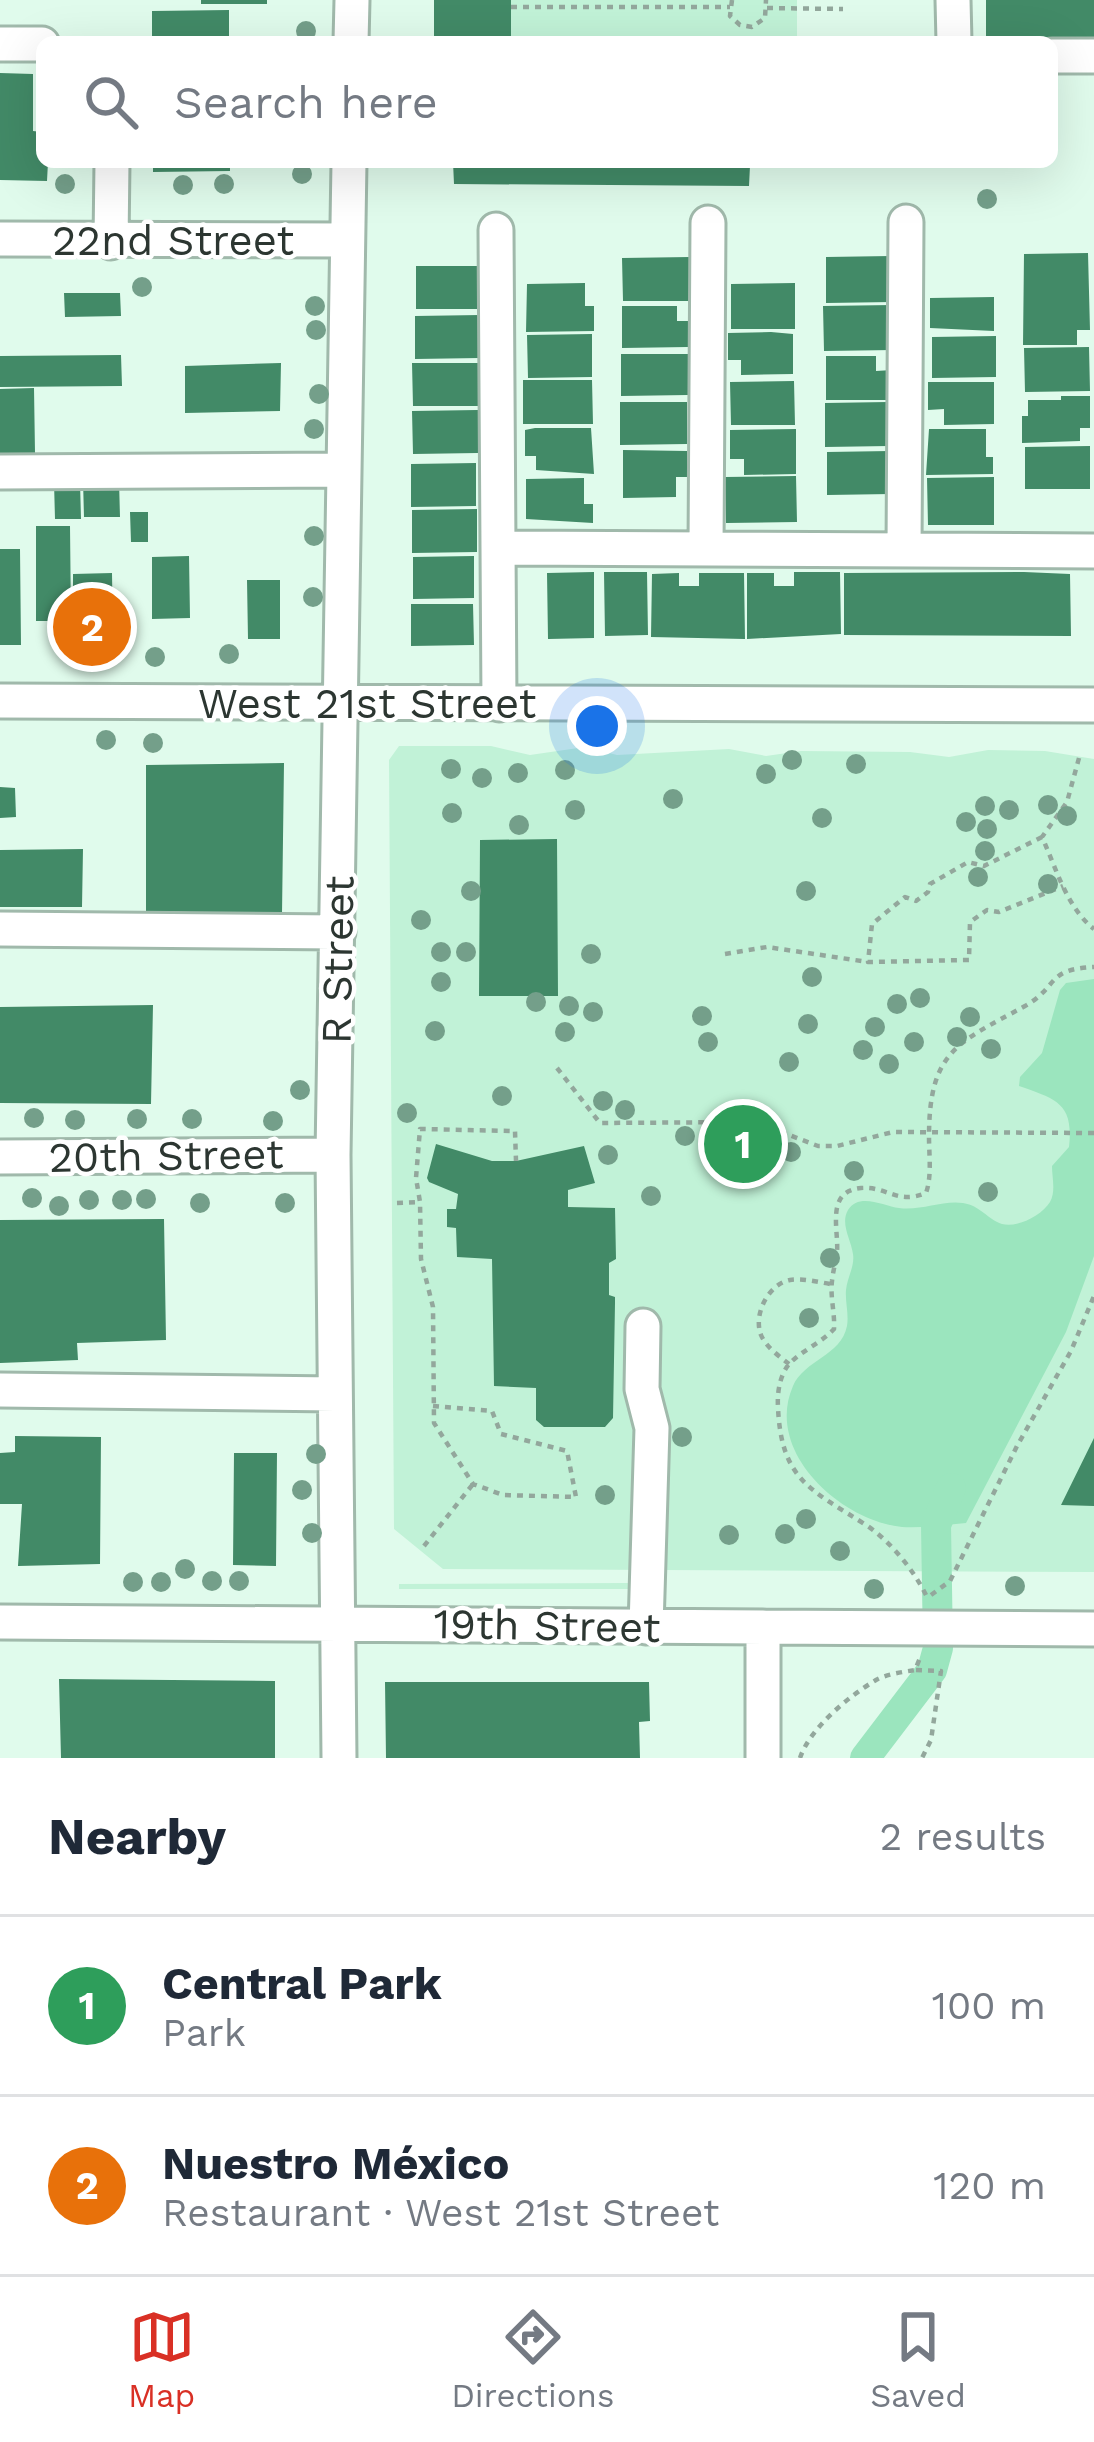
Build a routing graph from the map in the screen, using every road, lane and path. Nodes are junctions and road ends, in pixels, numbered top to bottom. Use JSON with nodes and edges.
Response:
{"nodes":[{"id":1,"x":352,"y":0,"type":"edge"},
{"id":2,"x":953,"y":0,"type":"edge"},
{"id":3,"x":731,"y":4,"type":"edge"},
{"id":4,"x":766,"y":4,"type":"edge"},
{"id":5,"x":511,"y":7,"type":"dead end"},
{"id":6,"x":843,"y":9,"type":"dead end"},
{"id":7,"x":351,"y":36,"type":"edge"},
{"id":8,"x":954,"y":36,"type":"edge"},
{"id":9,"x":0,"y":44,"type":"edge"},
{"id":10,"x":36,"y":44,"type":"edge"},
{"id":11,"x":1058,"y":56,"type":"edge"},
{"id":12,"x":1094,"y":56,"type":"edge"},
{"id":13,"x":112,"y":168,"type":"edge"},
{"id":14,"x":349,"y":168,"type":"edge"},
{"id":15,"x":906,"y":222,"type":"dead end"},
{"id":16,"x":708,"y":223,"type":"dead end"},
{"id":17,"x":496,"y":230,"type":"dead end"},
{"id":18,"x":0,"y":239,"type":"edge"},
{"id":19,"x":346,"y":240,"type":"junction"},
{"id":20,"x":111,"y":242,"type":"junction"},
{"id":21,"x":341,"y":470,"type":"junction"},
{"id":22,"x":0,"y":472,"type":"edge"},
{"id":23,"x":498,"y":548,"type":"junction"},
{"id":24,"x":706,"y":548,"type":"junction"},
{"id":25,"x":904,"y":550,"type":"junction"},
{"id":26,"x":1094,"y":551,"type":"edge"},
{"id":27,"x":0,"y":701,"type":"edge"},
{"id":28,"x":341,"y":703,"type":"junction"},
{"id":29,"x":500,"y":704,"type":"junction"},
{"id":30,"x":1094,"y":705,"type":"edge"},
{"id":31,"x":1078,"y":758,"type":"dead end"},
{"id":32,"x":1042,"y":837,"type":"junction"},
{"id":33,"x":1064,"y":886,"type":"junction"},
{"id":34,"x":0,"y":929,"type":"edge"},
{"id":35,"x":1094,"y":929,"type":"edge"},
{"id":36,"x":338,"y":932,"type":"junction"},
{"id":37,"x":725,"y":954,"type":"dead end"},
{"id":38,"x":868,"y":962,"type":"junction"},
{"id":39,"x":1094,"y":967,"type":"edge"},
{"id":40,"x":557,"y":1068,"type":"dead end"},
{"id":41,"x":929,"y":1132,"type":"junction"},
{"id":42,"x":1094,"y":1133,"type":"edge"},
{"id":43,"x":333,"y":1155,"type":"junction"},
{"id":44,"x":0,"y":1156,"type":"edge"},
{"id":45,"x":516,"y":1161,"type":"dead end"},
{"id":46,"x":420,"y":1202,"type":"junction"},
{"id":47,"x":397,"y":1203,"type":"dead end"},
{"id":48,"x":831,"y":1284,"type":"junction"},
{"id":49,"x":1094,"y":1296,"type":"edge"},
{"id":50,"x":643,"y":1326,"type":"dead end"},
{"id":51,"x":789,"y":1364,"type":"junction"},
{"id":52,"x":0,"y":1390,"type":"edge"},
{"id":53,"x":334,"y":1394,"type":"junction"},
{"id":54,"x":433,"y":1406,"type":"junction"},
{"id":55,"x":473,"y":1484,"type":"junction"},
{"id":56,"x":424,"y":1546,"type":"dead end"},
{"id":57,"x":0,"y":1622,"type":"edge"},
{"id":58,"x":339,"y":1623,"type":"junction"},
{"id":59,"x":646,"y":1627,"type":"junction"},
{"id":60,"x":763,"y":1627,"type":"junction"},
{"id":61,"x":1094,"y":1629,"type":"edge"},
{"id":62,"x":926,"y":1646,"type":"dead end"},
{"id":63,"x":915,"y":1670,"type":"junction"},
{"id":64,"x":339,"y":1758,"type":"edge"},
{"id":65,"x":763,"y":1758,"type":"edge"},
{"id":66,"x":800,"y":1758,"type":"edge"},
{"id":67,"x":922,"y":1758,"type":"edge"}],
"edges":[{"from":1,"to":7,"type":"street"},
{"from":2,"to":8,"type":"street"},
{"from":3,"to":4,"type":"path"},
{"from":3,"to":5,"type":"path"},
{"from":4,"to":6,"type":"path"},
{"from":9,"to":10,"type":"street"},
{"from":11,"to":12,"type":"street"},
{"from":13,"to":20,"type":"street"},
{"from":14,"to":19,"type":"street","name":"R Street"},
{"from":15,"to":25,"type":"street"},
{"from":16,"to":24,"type":"street"},
{"from":17,"to":23,"type":"street"},
{"from":18,"to":20,"type":"street","name":"22nd Street"},
{"from":19,"to":20,"type":"street","name":"22nd Street"},
{"from":19,"to":21,"type":"street","name":"R Street"},
{"from":21,"to":22,"type":"street"},
{"from":21,"to":28,"type":"street","name":"R Street"},
{"from":23,"to":24,"type":"street"},
{"from":23,"to":29,"type":"street"},
{"from":24,"to":25,"type":"street"},
{"from":25,"to":26,"type":"street"},
{"from":27,"to":28,"type":"street","name":"West 21st Street"},
{"from":28,"to":29,"type":"street","name":"West 21st Street"},
{"from":28,"to":36,"type":"street","name":"R Street"},
{"from":29,"to":30,"type":"street","name":"West 21st Street"},
{"from":31,"to":32,"type":"path"},
{"from":32,"to":33,"type":"path"},
{"from":32,"to":38,"type":"path"},
{"from":33,"to":35,"type":"path"},
{"from":33,"to":38,"type":"path"},
{"from":34,"to":36,"type":"street"},
{"from":36,"to":43,"type":"street","name":"R Street"},
{"from":37,"to":38,"type":"path"},
{"from":39,"to":41,"type":"path"},
{"from":40,"to":41,"type":"path"},
{"from":41,"to":42,"type":"path"},
{"from":41,"to":48,"type":"path"},
{"from":43,"to":44,"type":"street","name":"20th Street"},
{"from":43,"to":53,"type":"street","name":"R Street"},
{"from":45,"to":46,"type":"path"},
{"from":46,"to":47,"type":"path"},
{"from":46,"to":54,"type":"path"},
{"from":48,"to":51,"type":"path"},
{"from":48,"to":51,"type":"path"},
{"from":49,"to":51,"type":"path"},
{"from":50,"to":59,"type":"street"},
{"from":52,"to":53,"type":"street"},
{"from":53,"to":58,"type":"street","name":"R Street"},
{"from":54,"to":55,"type":"path"},
{"from":54,"to":55,"type":"path"},
{"from":55,"to":56,"type":"path"},
{"from":57,"to":58,"type":"street","name":"19th Street"},
{"from":58,"to":59,"type":"street","name":"19th Street"},
{"from":58,"to":64,"type":"street","name":"R Street"},
{"from":59,"to":60,"type":"street","name":"19th Street"},
{"from":60,"to":61,"type":"street","name":"19th Street"},
{"from":60,"to":65,"type":"street"},
{"from":62,"to":63,"type":"path"},
{"from":63,"to":66,"type":"path"},
{"from":63,"to":67,"type":"path"}]}
